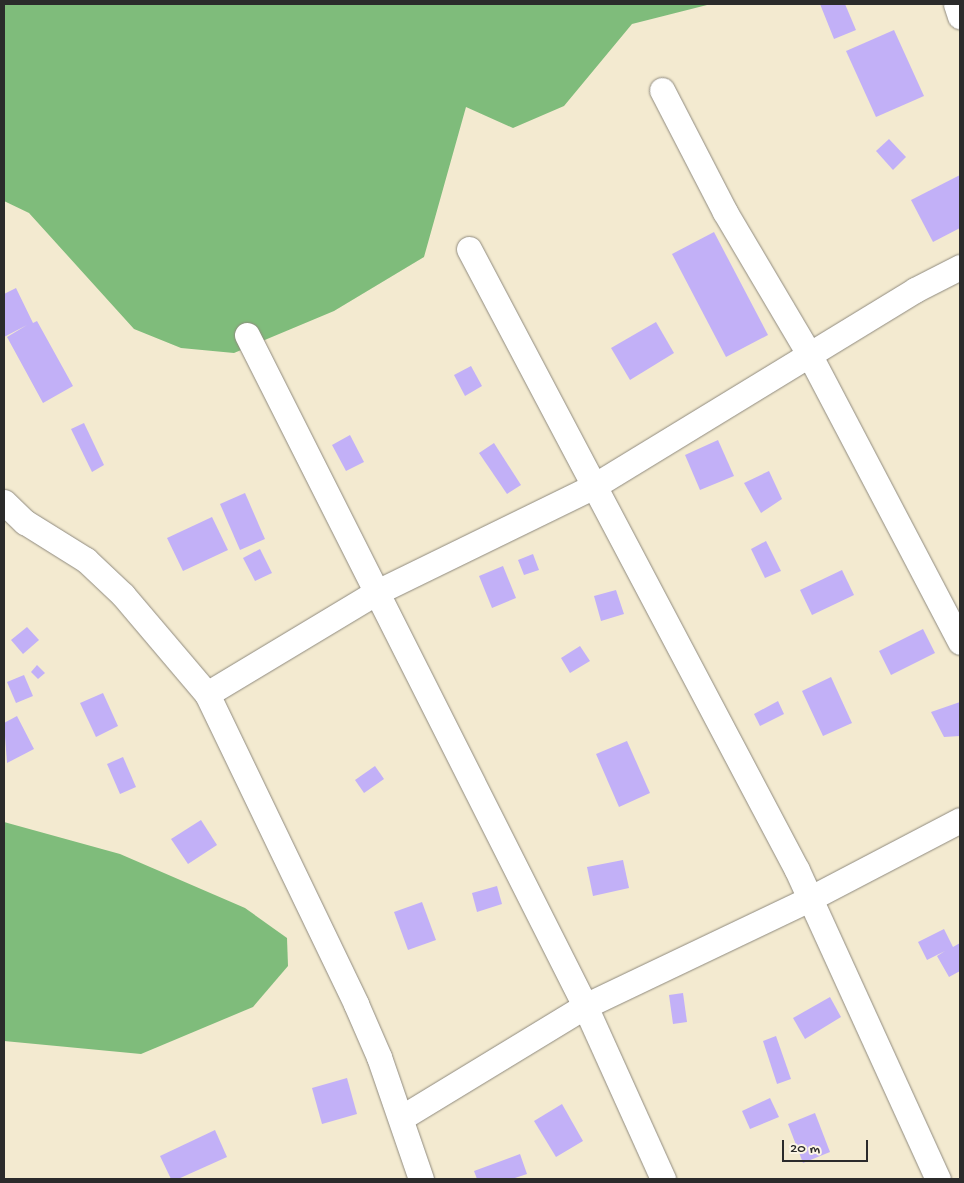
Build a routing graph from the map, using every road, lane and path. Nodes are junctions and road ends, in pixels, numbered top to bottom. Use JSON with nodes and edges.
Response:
{"nodes":[{"id":1,"x":956,"y":4,"type":"edge"},
{"id":2,"x":960,"y":16,"type":"edge"},
{"id":3,"x":662,"y":90,"type":"dead end"},
{"id":4,"x":469,"y":249,"type":"dead end"},
{"id":5,"x":960,"y":267,"type":"edge"},
{"id":6,"x":246,"y":335,"type":"dead end"},
{"id":7,"x":810,"y":356,"type":"junction"},
{"id":8,"x":594,"y":486,"type":"junction"},
{"id":9,"x":4,"y":502,"type":"edge"},
{"id":10,"x":375,"y":593,"type":"junction"},
{"id":11,"x":960,"y":642,"type":"edge"},
{"id":12,"x":206,"y":694,"type":"junction"},
{"id":13,"x":960,"y":820,"type":"edge"},
{"id":14,"x":811,"y":898,"type":"junction"},
{"id":15,"x":584,"y":1006,"type":"junction"},
{"id":16,"x":401,"y":1118,"type":"junction"},
{"id":17,"x":421,"y":1179,"type":"edge"},
{"id":18,"x":663,"y":1179,"type":"edge"},
{"id":19,"x":938,"y":1179,"type":"edge"}],
"edges":[{"from":1,"to":2,"type":"street"},
{"from":3,"to":7,"type":"street"},
{"from":4,"to":8,"type":"street"},
{"from":5,"to":7,"type":"street"},
{"from":6,"to":10,"type":"street"},
{"from":7,"to":8,"type":"street"},
{"from":7,"to":11,"type":"street"},
{"from":8,"to":10,"type":"street"},
{"from":8,"to":14,"type":"street"},
{"from":9,"to":12,"type":"street"},
{"from":10,"to":12,"type":"street"},
{"from":10,"to":15,"type":"street"},
{"from":12,"to":16,"type":"street"},
{"from":13,"to":14,"type":"street"},
{"from":14,"to":15,"type":"street"},
{"from":14,"to":19,"type":"street"},
{"from":15,"to":16,"type":"street"},
{"from":15,"to":18,"type":"street"},
{"from":16,"to":17,"type":"street"}]}
